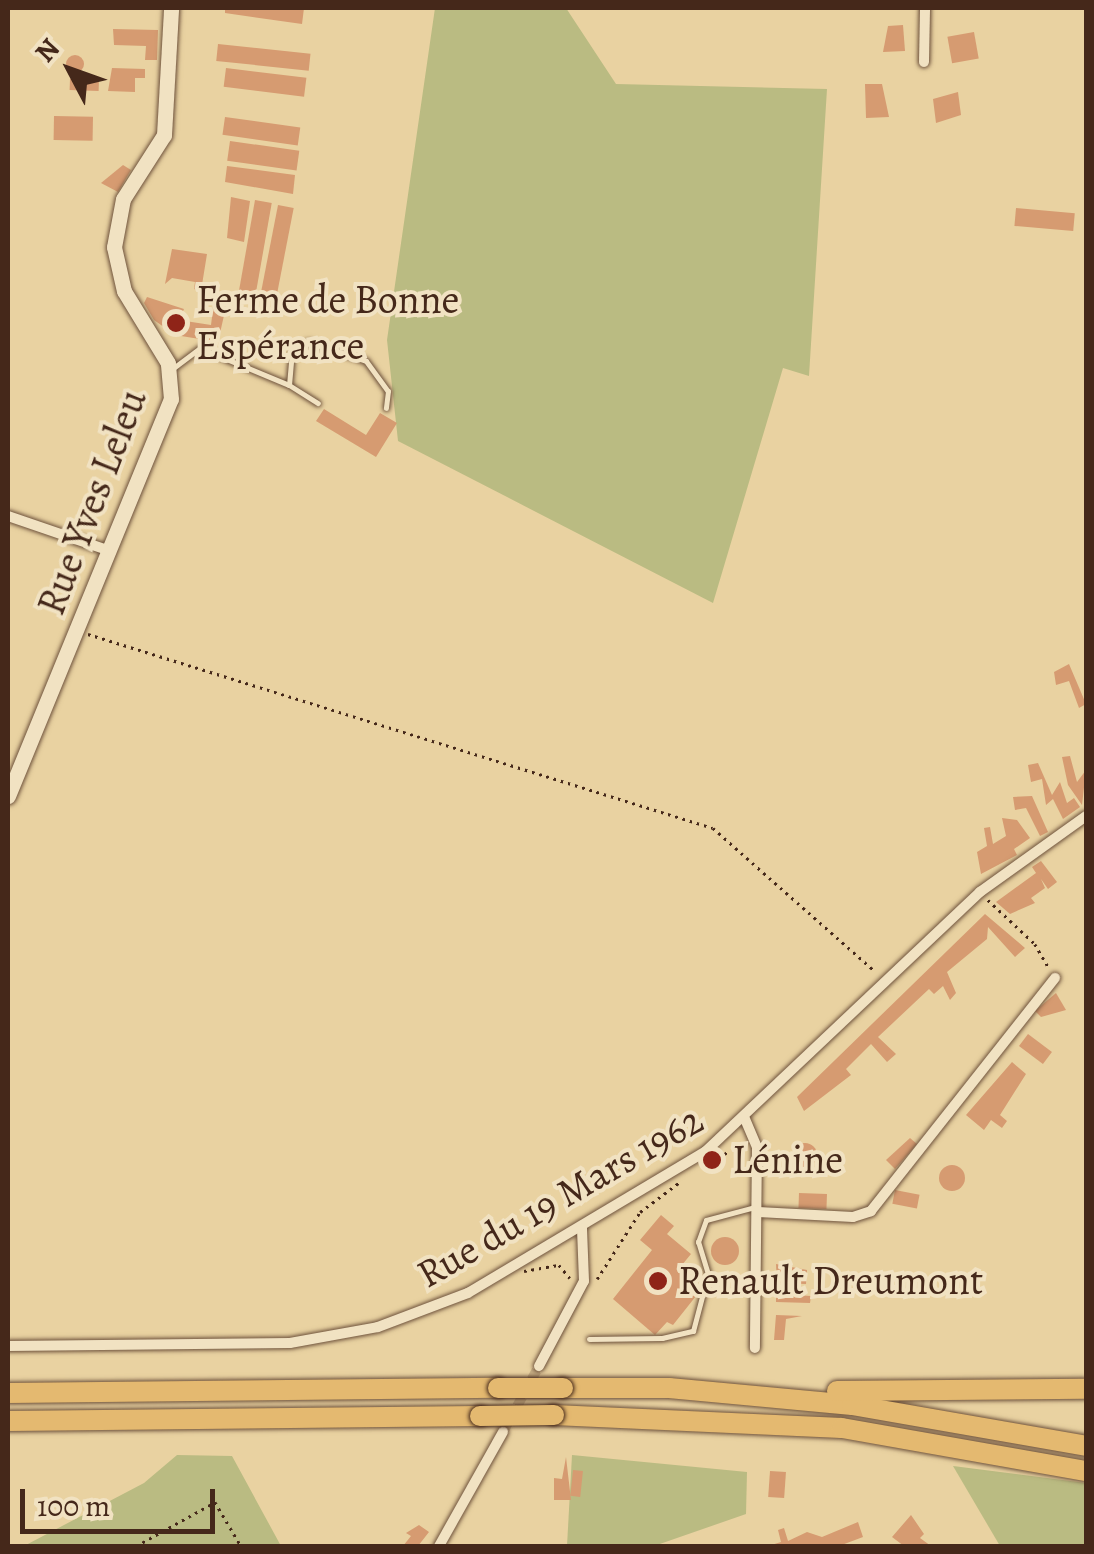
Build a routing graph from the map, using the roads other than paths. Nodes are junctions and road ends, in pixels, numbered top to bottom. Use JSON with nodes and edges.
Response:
{"nodes":[{"id":1,"x":171,"y":8,"type":"edge"},
{"id":2,"x":926,"y":8,"type":"edge"},
{"id":3,"x":924,"y":62,"type":"dead end"},
{"id":4,"x":170,"y":370,"type":"junction"},
{"id":5,"x":289,"y":385,"type":"junction"},
{"id":6,"x":318,"y":403,"type":"dead end"},
{"id":7,"x":386,"y":408,"type":"dead end"},
{"id":8,"x":8,"y":516,"type":"edge"},
{"id":9,"x":110,"y":552,"type":"junction"},
{"id":10,"x":8,"y":796,"type":"edge"},
{"id":11,"x":1086,"y":816,"type":"edge"},
{"id":12,"x":1055,"y":978,"type":"road end"},
{"id":13,"x":745,"y":1120,"type":"junction"},
{"id":14,"x":758,"y":1209,"type":"junction"},
{"id":15,"x":582,"y":1228,"type":"junction"},
{"id":16,"x":590,"y":1338,"type":"dead end"},
{"id":17,"x":8,"y":1346,"type":"edge"},
{"id":18,"x":755,"y":1348,"type":"dead end"},
{"id":19,"x":539,"y":1366,"type":"tunnel mouth"},
{"id":20,"x":1086,"y":1390,"type":"edge"},
{"id":21,"x":8,"y":1393,"type":"edge"},
{"id":22,"x":763,"y":1396,"type":"junction"},
{"id":23,"x":8,"y":1421,"type":"edge"},
{"id":24,"x":503,"y":1432,"type":"tunnel mouth"},
{"id":25,"x":1086,"y":1446,"type":"edge"},
{"id":26,"x":1086,"y":1471,"type":"edge"},
{"id":27,"x":439,"y":1546,"type":"edge"}],
"edges":[{"from":1,"to":4,"type":"street","name":"Rue Yves Leleu"},
{"from":2,"to":3,"type":"street"},
{"from":4,"to":5,"type":"lane"},
{"from":4,"to":9,"type":"street","name":"Rue Yves Leleu"},
{"from":5,"to":6,"type":"lane"},
{"from":5,"to":7,"type":"lane"},
{"from":8,"to":9,"type":"street"},
{"from":9,"to":10,"type":"street","name":"Rue Yves Leleu"},
{"from":11,"to":13,"type":"street","name":"Rue du 19 Mars 1962"},
{"from":12,"to":14,"type":"street"},
{"from":13,"to":14,"type":"street"},
{"from":13,"to":15,"type":"street","name":"Rue du 19 Mars 1962"},
{"from":14,"to":16,"type":"lane"},
{"from":14,"to":18,"type":"street"},
{"from":15,"to":17,"type":"street","name":"Rue du 19 Mars 1962"},
{"from":15,"to":19,"type":"street"},
{"from":20,"to":22,"type":"highway"},
{"from":21,"to":22,"type":"highway","bridge":true},
{"from":22,"to":25,"type":"highway"},
{"from":23,"to":26,"type":"highway","bridge":true},
{"from":24,"to":27,"type":"street"}]}
